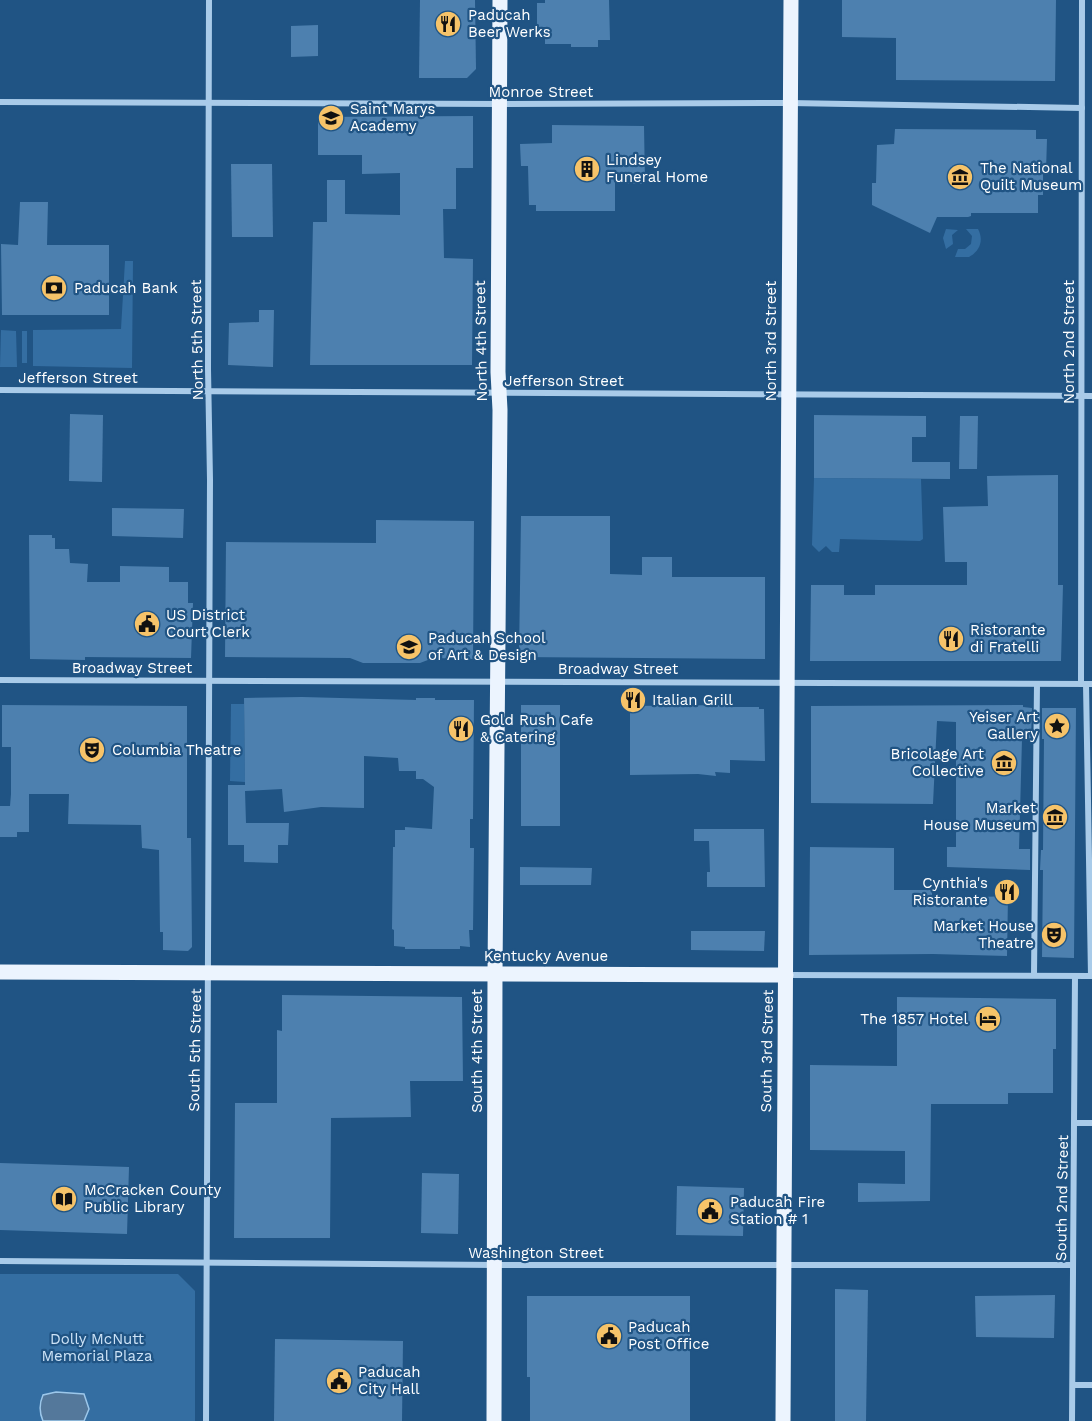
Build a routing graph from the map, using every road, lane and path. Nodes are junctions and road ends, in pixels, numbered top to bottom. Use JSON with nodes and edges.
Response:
{"nodes":[{"id":1,"x":209,"y":0,"type":"edge"},
{"id":2,"x":500,"y":0,"type":"edge"},
{"id":3,"x":791,"y":0,"type":"edge"},
{"id":4,"x":1082,"y":0,"type":"edge"},
{"id":5,"x":0,"y":102,"type":"edge"},
{"id":6,"x":209,"y":103,"type":"junction"},
{"id":7,"x":790,"y":103,"type":"junction"},
{"id":8,"x":500,"y":104,"type":"junction"},
{"id":9,"x":1082,"y":108,"type":"junction"},
{"id":10,"x":0,"y":390,"type":"edge"},
{"id":11,"x":209,"y":390,"type":"junction"},
{"id":12,"x":499,"y":393,"type":"junction"},
{"id":13,"x":789,"y":394,"type":"junction"},
{"id":14,"x":1081,"y":396,"type":"junction"},
{"id":15,"x":1092,"y":396,"type":"edge"},
{"id":16,"x":0,"y":680,"type":"edge"},
{"id":17,"x":209,"y":680,"type":"junction"},
{"id":18,"x":498,"y":682,"type":"junction"},
{"id":19,"x":788,"y":682,"type":"junction"},
{"id":20,"x":1037,"y":684,"type":"junction"},
{"id":21,"x":1086,"y":684,"type":"edge"},
{"id":22,"x":0,"y":972,"type":"edge"},
{"id":23,"x":208,"y":973,"type":"junction"},
{"id":24,"x":495,"y":974,"type":"junction"},
{"id":25,"x":786,"y":975,"type":"junction"},
{"id":26,"x":1034,"y":975,"type":"junction"},
{"id":27,"x":1075,"y":976,"type":"junction"},
{"id":28,"x":1091,"y":976,"type":"edge"},
{"id":29,"x":1075,"y":1123,"type":"junction"},
{"id":30,"x":1092,"y":1123,"type":"edge"},
{"id":31,"x":0,"y":1261,"type":"edge"},
{"id":32,"x":206,"y":1262,"type":"junction"},
{"id":33,"x":495,"y":1265,"type":"junction"},
{"id":34,"x":783,"y":1265,"type":"junction"},
{"id":35,"x":1073,"y":1265,"type":"junction"},
{"id":36,"x":1073,"y":1385,"type":"junction"},
{"id":37,"x":1092,"y":1385,"type":"edge"},
{"id":38,"x":206,"y":1421,"type":"edge"},
{"id":39,"x":494,"y":1421,"type":"edge"},
{"id":40,"x":783,"y":1421,"type":"edge"},
{"id":41,"x":1072,"y":1421,"type":"edge"}],
"edges":[{"from":1,"to":6,"type":"street","name":"North 5th Street"},
{"from":2,"to":8,"type":"main road","name":"North 4th Street"},
{"from":3,"to":7,"type":"main road","name":"North 3rd Street"},
{"from":4,"to":9,"type":"street","name":"North 2nd Street"},
{"from":5,"to":6,"type":"street","name":"Monroe Street"},
{"from":6,"to":8,"type":"street","name":"Monroe Street"},
{"from":6,"to":11,"type":"street","name":"North 5th Street"},
{"from":7,"to":8,"type":"street","name":"Monroe Street"},
{"from":7,"to":9,"type":"street","name":"Monroe Street"},
{"from":7,"to":13,"type":"main road","name":"North 3rd Street"},
{"from":8,"to":12,"type":"main road","name":"North 4th Street"},
{"from":9,"to":14,"type":"street","name":"North 2nd Street"},
{"from":10,"to":11,"type":"street","name":"Jefferson Street"},
{"from":11,"to":12,"type":"street","name":"Jefferson Street"},
{"from":11,"to":17,"type":"street","name":"North 5th Street"},
{"from":12,"to":13,"type":"street","name":"Jefferson Street"},
{"from":12,"to":18,"type":"main road","name":"North 4th Street"},
{"from":13,"to":14,"type":"street","name":"Jefferson Street"},
{"from":13,"to":19,"type":"main road","name":"North 3rd Street"},
{"from":14,"to":15,"type":"street","name":"Jefferson Street"},
{"from":14,"to":21,"type":"street","name":"North 2nd Street"},
{"from":16,"to":17,"type":"street","name":"Broadway Street"},
{"from":17,"to":18,"type":"street","name":"Broadway Street"},
{"from":17,"to":23,"type":"street","name":"South 5th Street"},
{"from":18,"to":19,"type":"street","name":"Broadway Street"},
{"from":18,"to":24,"type":"main road","name":"South 4th Street"},
{"from":19,"to":20,"type":"street","name":"Broadway Street"},
{"from":19,"to":25,"type":"main road","name":"South 3rd Street"},
{"from":20,"to":21,"type":"street","name":"Broadway Street"},
{"from":20,"to":26,"type":"street"},
{"from":21,"to":28,"type":"street"},
{"from":22,"to":23,"type":"main road","name":"Kentucky Avenue"},
{"from":23,"to":24,"type":"main road","name":"Kentucky Avenue"},
{"from":23,"to":32,"type":"street","name":"South 5th Street"},
{"from":24,"to":25,"type":"main road","name":"Kentucky Avenue"},
{"from":24,"to":33,"type":"main road","name":"South 4th Street"},
{"from":25,"to":26,"type":"street","name":"Kentucky Avenue"},
{"from":25,"to":34,"type":"main road","name":"South 3rd Street"},
{"from":26,"to":27,"type":"street","name":"Kentucky Avenue"},
{"from":27,"to":28,"type":"street","name":"Kentucky Avenue"},
{"from":27,"to":29,"type":"street","name":"South 2nd Street"},
{"from":29,"to":30,"type":"street"},
{"from":29,"to":35,"type":"street","name":"South 2nd Street"},
{"from":31,"to":32,"type":"street","name":"Washington Street"},
{"from":32,"to":33,"type":"street","name":"Washington Street"},
{"from":32,"to":38,"type":"street","name":"South 5th Street"},
{"from":33,"to":34,"type":"street","name":"Washington Street"},
{"from":33,"to":39,"type":"main road","name":"South 4th Street"},
{"from":34,"to":35,"type":"street","name":"Washington Street"},
{"from":34,"to":40,"type":"main road","name":"South 3rd Street"},
{"from":35,"to":36,"type":"street","name":"South 2nd Street"},
{"from":36,"to":37,"type":"street"},
{"from":36,"to":41,"type":"street","name":"South 2nd Street"}]}
